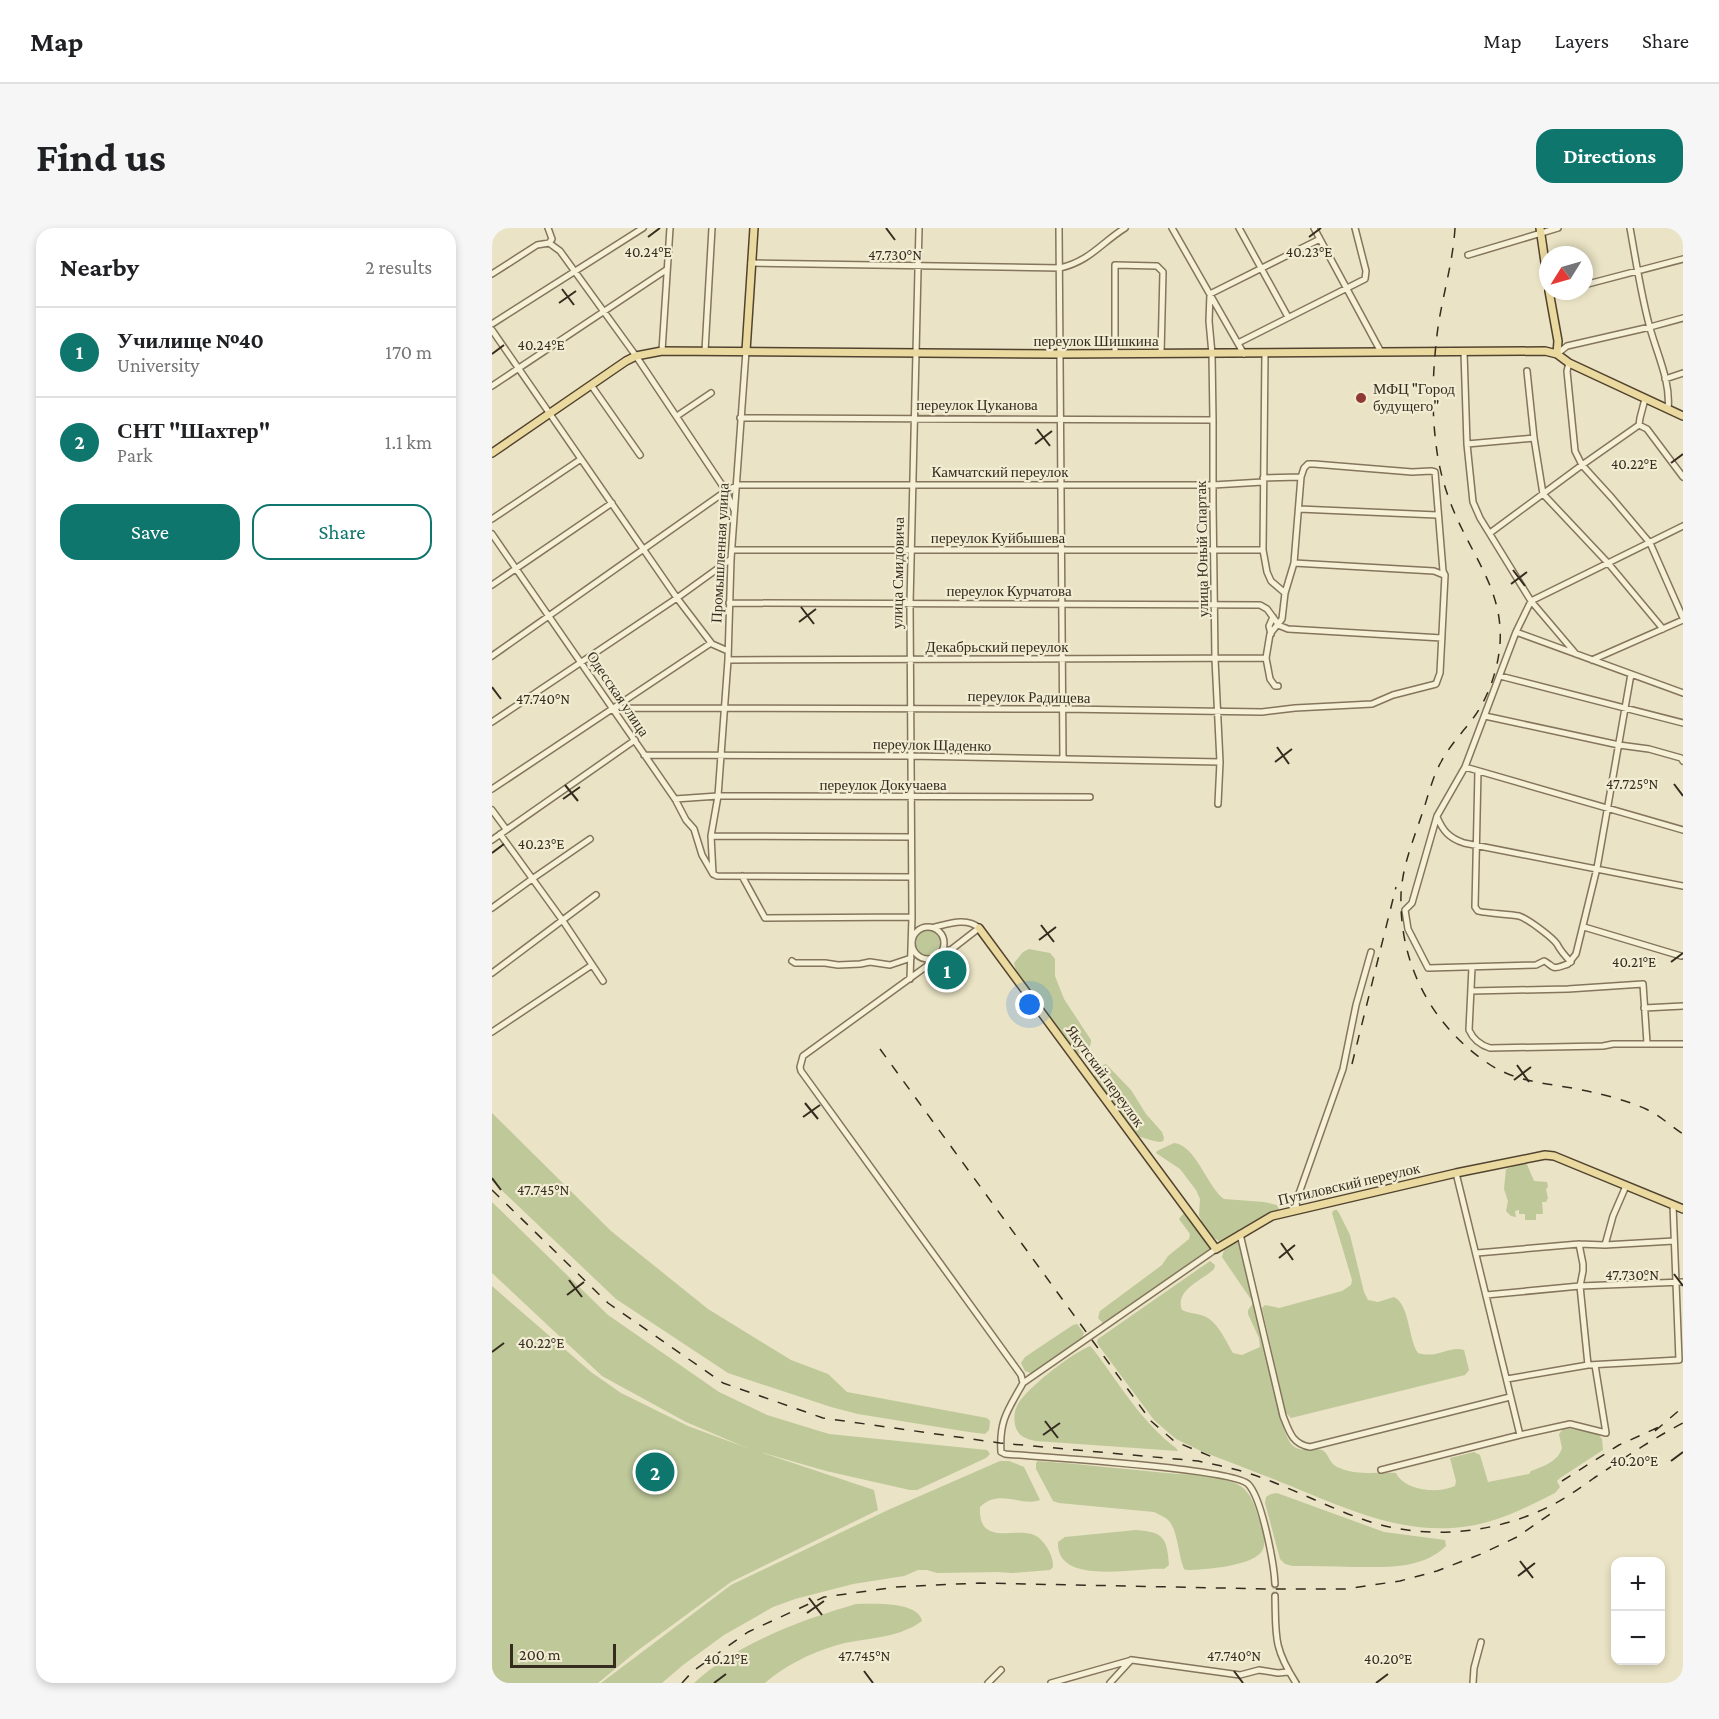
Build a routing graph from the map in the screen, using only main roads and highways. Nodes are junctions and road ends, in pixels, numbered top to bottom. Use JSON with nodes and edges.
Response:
{"nodes":[{"id":1,"x":754,"y":228,"type":"edge"},
{"id":2,"x":1540,"y":230,"type":"edge"},
{"id":3,"x":1542,"y":246,"type":"edge"},
{"id":4,"x":1551,"y":300,"type":"edge"},
{"id":5,"x":746,"y":351,"type":"junction"},
{"id":6,"x":1557,"y":354,"type":"junction"},
{"id":7,"x":1683,"y":416,"type":"edge"},
{"id":8,"x":492,"y":453,"type":"edge"},
{"id":9,"x":979,"y":928,"type":"road end"},
{"id":10,"x":1683,"y":1209,"type":"edge"},
{"id":11,"x":1216,"y":1249,"type":"joint"}],
"edges":[{"from":1,"to":5,"type":"main road","name":"Промышленная улица"},
{"from":2,"to":3,"type":"main road"},
{"from":4,"to":6,"type":"main road"},
{"from":5,"to":6,"type":"main road","name":"переулок Шишкина"},
{"from":5,"to":8,"type":"main road","name":"переулок Шишкина"},
{"from":6,"to":7,"type":"main road"},
{"from":9,"to":11,"type":"main road","name":"Якутский переулок"},
{"from":10,"to":11,"type":"main road","name":"Путиловский переулок"}]}
